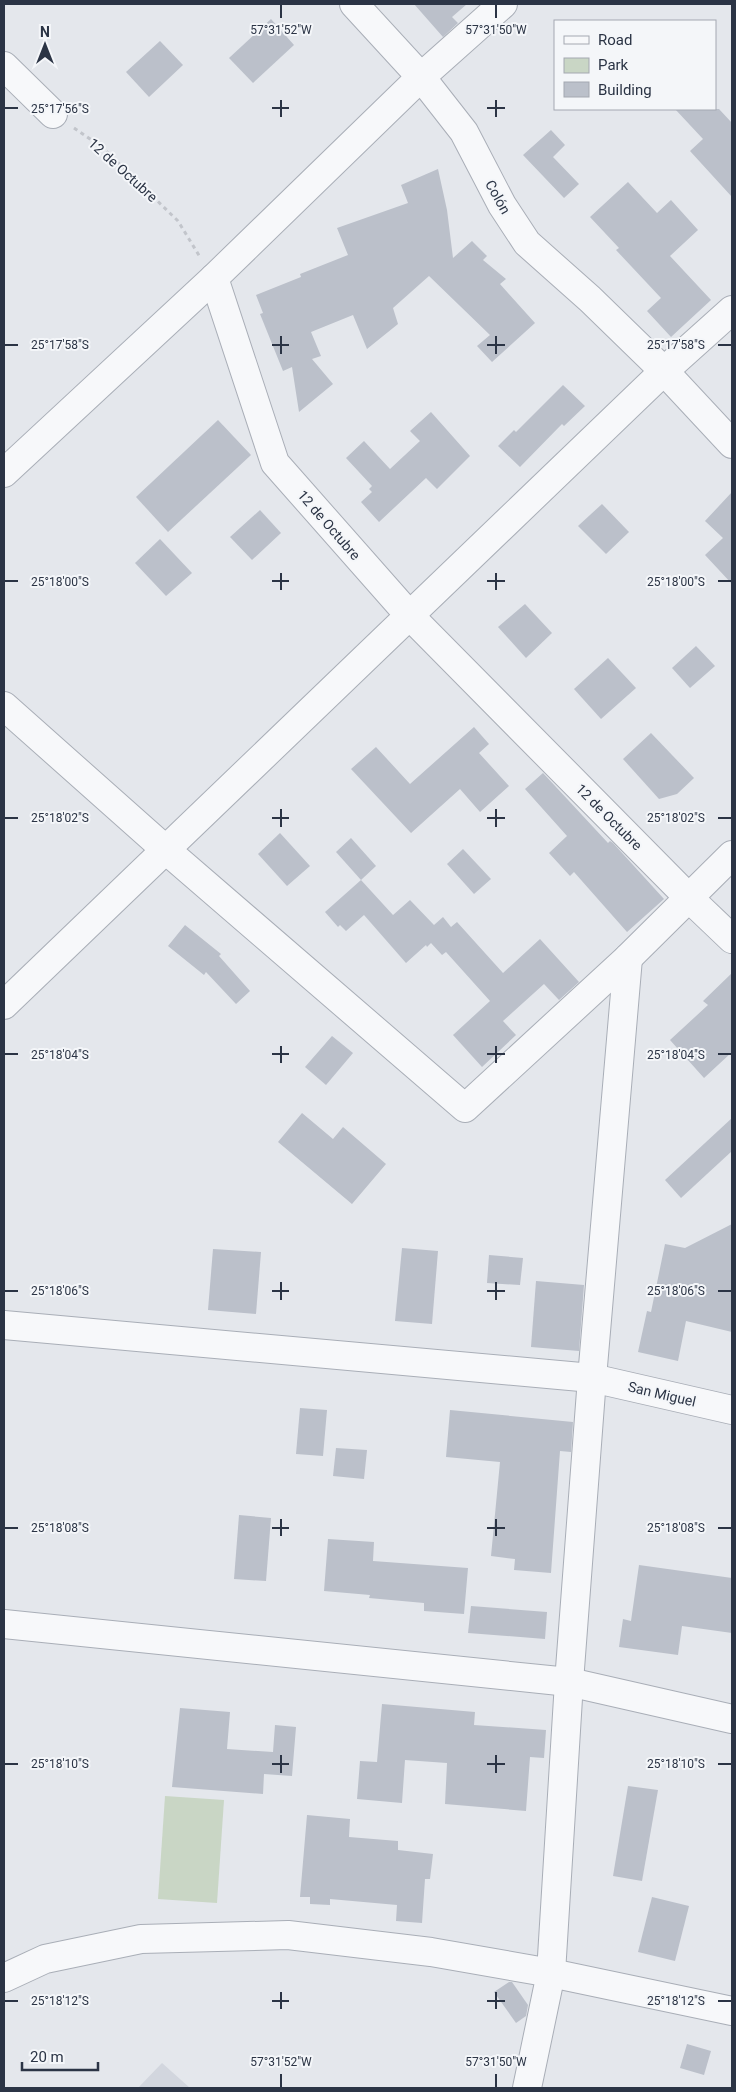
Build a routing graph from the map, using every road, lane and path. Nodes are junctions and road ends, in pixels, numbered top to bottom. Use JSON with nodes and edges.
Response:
{"nodes":[{"id":1,"x":354,"y":4,"type":"edge"},
{"id":2,"x":503,"y":4,"type":"edge"},
{"id":3,"x":4,"y":66,"type":"edge"},
{"id":4,"x":420,"y":77,"type":"junction"},
{"id":5,"x":53,"y":114,"type":"joint"},
{"id":6,"x":214,"y":278,"type":"junction"},
{"id":7,"x":732,"y":310,"type":"edge"},
{"id":8,"x":664,"y":371,"type":"junction"},
{"id":9,"x":732,"y":444,"type":"edge"},
{"id":10,"x":4,"y":473,"type":"edge"},
{"id":11,"x":410,"y":616,"type":"junction"},
{"id":12,"x":4,"y":706,"type":"edge"},
{"id":13,"x":166,"y":850,"type":"junction"},
{"id":14,"x":732,"y":855,"type":"edge"},
{"id":15,"x":689,"y":898,"type":"junction"},
{"id":16,"x":732,"y":939,"type":"edge"},
{"id":17,"x":628,"y":958,"type":"junction"},
{"id":18,"x":4,"y":1005,"type":"edge"},
{"id":19,"x":4,"y":1325,"type":"edge"},
{"id":20,"x":592,"y":1378,"type":"junction"},
{"id":21,"x":732,"y":1410,"type":"edge"},
{"id":22,"x":4,"y":1624,"type":"edge"},
{"id":23,"x":569,"y":1682,"type":"junction"},
{"id":24,"x":732,"y":1719,"type":"edge"},
{"id":25,"x":550,"y":1973,"type":"junction"},
{"id":26,"x":4,"y":1978,"type":"edge"},
{"id":27,"x":732,"y":2011,"type":"edge"},
{"id":28,"x":527,"y":2088,"type":"edge"}],
"edges":[{"from":1,"to":4,"type":"street","name":"Colón"},
{"from":2,"to":4,"type":"street"},
{"from":3,"to":5,"type":"street"},
{"from":4,"to":6,"type":"street"},
{"from":4,"to":8,"type":"street","name":"Colón"},
{"from":5,"to":6,"type":"path","name":"12 de Octubre"},
{"from":6,"to":10,"type":"street"},
{"from":6,"to":11,"type":"street","name":"12 de Octubre"},
{"from":7,"to":8,"type":"street"},
{"from":8,"to":9,"type":"street","name":"Colón"},
{"from":8,"to":11,"type":"street"},
{"from":11,"to":13,"type":"street"},
{"from":11,"to":15,"type":"street","name":"12 de Octubre"},
{"from":12,"to":13,"type":"street"},
{"from":13,"to":17,"type":"street"},
{"from":13,"to":18,"type":"street"},
{"from":14,"to":15,"type":"street"},
{"from":15,"to":16,"type":"street","name":"12 de Octubre"},
{"from":15,"to":17,"type":"street"},
{"from":17,"to":20,"type":"street"},
{"from":19,"to":20,"type":"street","name":"San Miguel"},
{"from":20,"to":21,"type":"street","name":"San Miguel"},
{"from":20,"to":23,"type":"street"},
{"from":22,"to":23,"type":"street"},
{"from":23,"to":24,"type":"street"},
{"from":23,"to":25,"type":"street"},
{"from":25,"to":26,"type":"street"},
{"from":25,"to":27,"type":"street"},
{"from":25,"to":28,"type":"street"}]}
